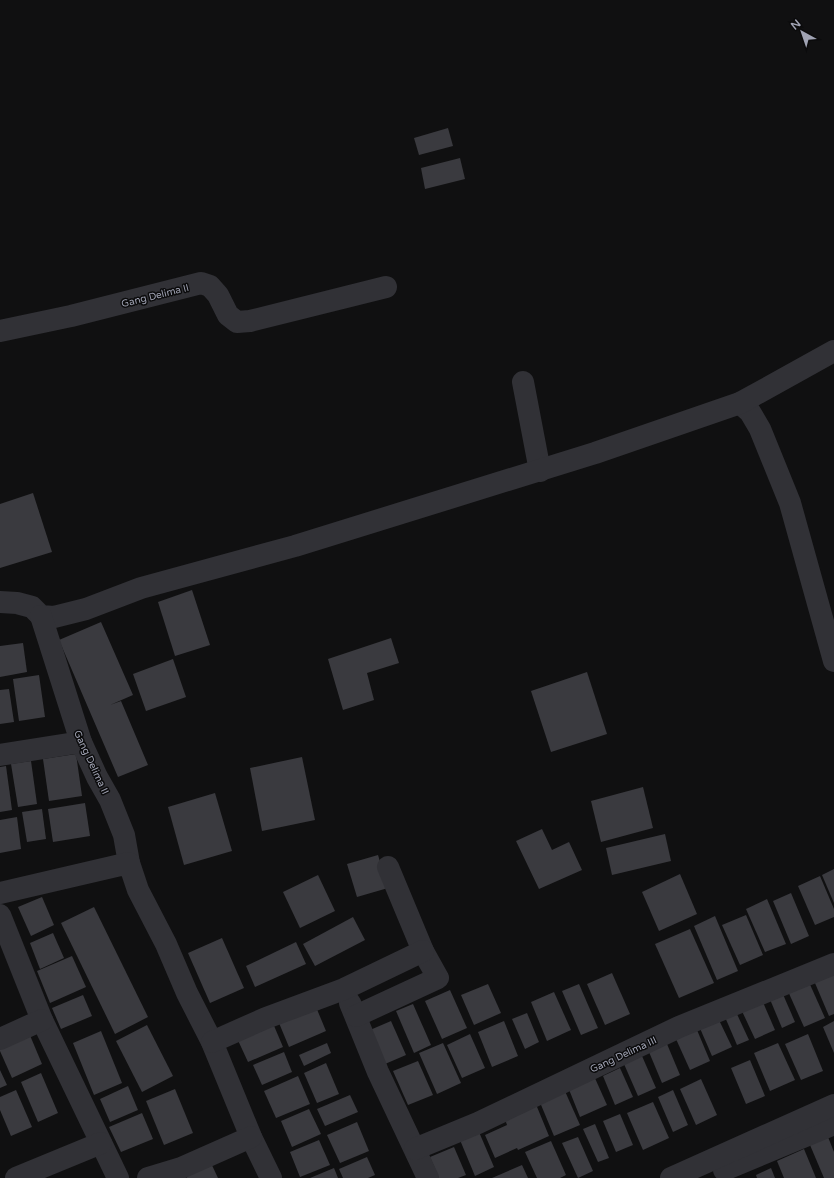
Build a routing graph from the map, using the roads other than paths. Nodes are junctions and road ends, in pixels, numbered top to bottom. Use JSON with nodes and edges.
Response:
{"nodes":[{"id":1,"x":386,"y":287,"type":"dead end"},
{"id":2,"x":0,"y":331,"type":"edge"},
{"id":3,"x":834,"y":351,"type":"edge"},
{"id":4,"x":523,"y":382,"type":"dead end"},
{"id":5,"x":740,"y":403,"type":"junction"},
{"id":6,"x":540,"y":471,"type":"junction"},
{"id":7,"x":0,"y":602,"type":"edge"},
{"id":8,"x":41,"y":616,"type":"junction"},
{"id":9,"x":834,"y":660,"type":"edge"},
{"id":10,"x":80,"y":742,"type":"junction"},
{"id":11,"x":0,"y":755,"type":"edge"},
{"id":12,"x":129,"y":863,"type":"junction"},
{"id":13,"x":388,"y":867,"type":"dead end"},
{"id":14,"x":0,"y":893,"type":"edge"},
{"id":15,"x":0,"y":915,"type":"edge"},
{"id":16,"x":423,"y":951,"type":"junction"},
{"id":17,"x":834,"y":964,"type":"edge"},
{"id":18,"x":344,"y":989,"type":"junction"},
{"id":19,"x":356,"y":1016,"type":"junction"},
{"id":20,"x":42,"y":1020,"type":"junction"},
{"id":21,"x":0,"y":1039,"type":"edge"},
{"id":22,"x":212,"y":1042,"type":"junction"},
{"id":23,"x":834,"y":1105,"type":"edge"},
{"id":24,"x":834,"y":1124,"type":"edge"},
{"id":25,"x":252,"y":1137,"type":"junction"},
{"id":26,"x":101,"y":1142,"type":"junction"},
{"id":27,"x":415,"y":1149,"type":"junction"},
{"id":28,"x":689,"y":1176,"type":"edge"},
{"id":29,"x":16,"y":1178,"type":"edge"},
{"id":30,"x":118,"y":1178,"type":"edge"},
{"id":31,"x":148,"y":1178,"type":"edge"},
{"id":32,"x":270,"y":1178,"type":"edge"},
{"id":33,"x":428,"y":1178,"type":"edge"}],
"edges":[{"from":1,"to":2,"type":"street","name":"Gang Delima II"},
{"from":3,"to":5,"type":"street"},
{"from":4,"to":6,"type":"street"},
{"from":5,"to":6,"type":"street"},
{"from":5,"to":9,"type":"street"},
{"from":6,"to":8,"type":"street"},
{"from":7,"to":8,"type":"street"},
{"from":8,"to":10,"type":"street","name":"Gang Delima II"},
{"from":10,"to":11,"type":"street"},
{"from":10,"to":12,"type":"street","name":"Gang Delima II"},
{"from":12,"to":14,"type":"street"},
{"from":12,"to":22,"type":"street","name":"Gang Delima II"},
{"from":13,"to":16,"type":"street"},
{"from":15,"to":20,"type":"street"},
{"from":16,"to":18,"type":"street"},
{"from":16,"to":19,"type":"street"},
{"from":17,"to":27,"type":"street","name":"Gang Delima III"},
{"from":18,"to":19,"type":"street"},
{"from":18,"to":22,"type":"street"},
{"from":19,"to":27,"type":"street"},
{"from":20,"to":21,"type":"street"},
{"from":20,"to":26,"type":"street"},
{"from":22,"to":25,"type":"street","name":"Gang Delima II"},
{"from":23,"to":28,"type":"street"},
{"from":24,"to":28,"type":"street"},
{"from":25,"to":31,"type":"street"},
{"from":25,"to":32,"type":"street","name":"Gang Delima II"},
{"from":26,"to":29,"type":"street"},
{"from":26,"to":30,"type":"street"},
{"from":27,"to":33,"type":"street"}]}
